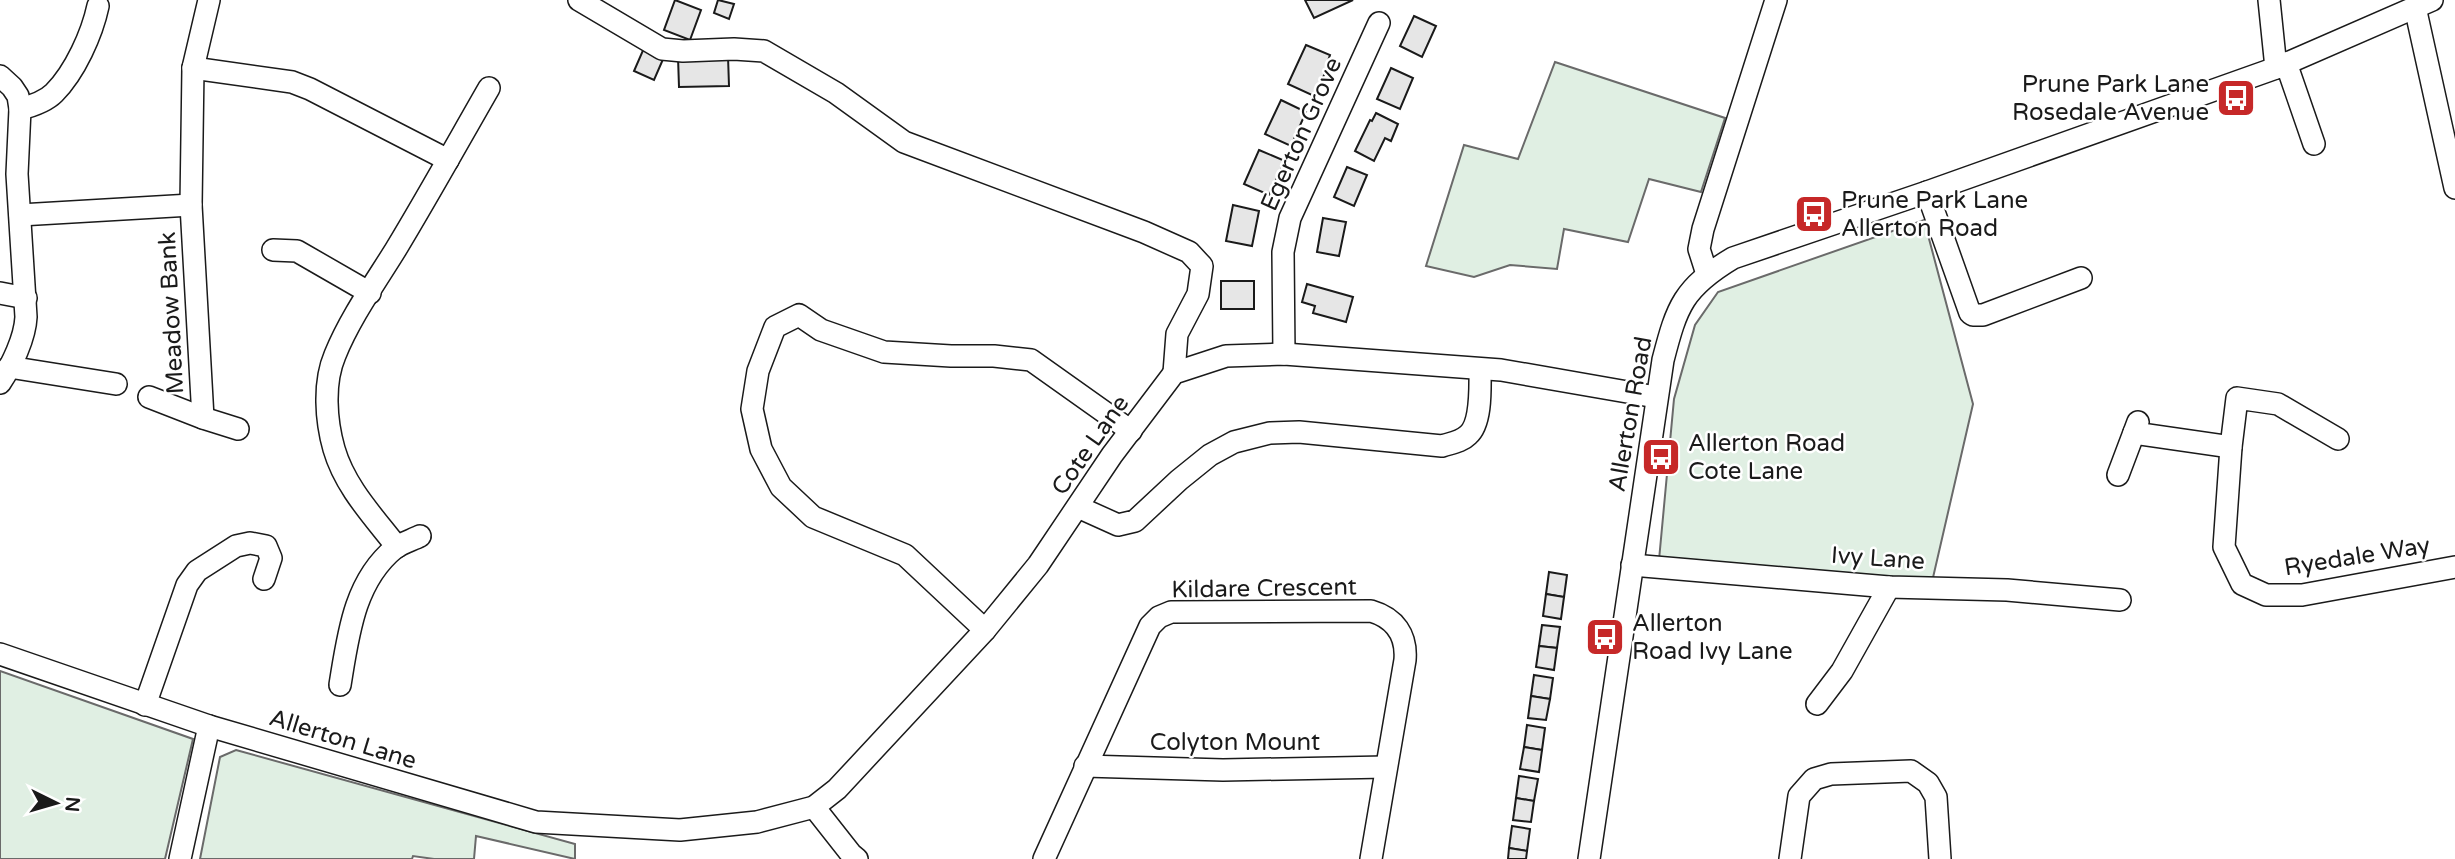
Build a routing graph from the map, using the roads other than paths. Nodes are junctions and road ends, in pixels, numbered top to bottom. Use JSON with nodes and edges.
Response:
{"nodes":[{"id":1,"x":209,"y":0,"type":"edge"},
{"id":2,"x":579,"y":0,"type":"edge"},
{"id":3,"x":1776,"y":0,"type":"edge"},
{"id":4,"x":2269,"y":0,"type":"edge"},
{"id":5,"x":2423,"y":4,"type":"edge"},
{"id":6,"x":98,"y":6,"type":"dead end"},
{"id":7,"x":1379,"y":23,"type":"dead end"},
{"id":8,"x":2281,"y":65,"type":"junction"},
{"id":9,"x":192,"y":68,"type":"junction"},
{"id":10,"x":0,"y":76,"type":"edge"},
{"id":11,"x":489,"y":88,"type":"dead end"},
{"id":12,"x":20,"y":109,"type":"junction"},
{"id":13,"x":2314,"y":144,"type":"dead end"},
{"id":14,"x":448,"y":160,"type":"junction"},
{"id":15,"x":2455,"y":188,"type":"edge"},
{"id":16,"x":1927,"y":192,"type":"junction"},
{"id":17,"x":191,"y":205,"type":"junction"},
{"id":18,"x":19,"y":215,"type":"junction"},
{"id":19,"x":273,"y":250,"type":"dead end"},
{"id":20,"x":1707,"y":274,"type":"junction"},
{"id":21,"x":2081,"y":278,"type":"dead end"},
{"id":22,"x":0,"y":293,"type":"edge"},
{"id":23,"x":370,"y":293,"type":"junction"},
{"id":24,"x":26,"y":298,"type":"junction"},
{"id":25,"x":1284,"y":354,"type":"junction"},
{"id":26,"x":1480,"y":369,"type":"junction"},
{"id":27,"x":1174,"y":373,"type":"junction"},
{"id":28,"x":4,"y":375,"type":"edge"},
{"id":29,"x":116,"y":384,"type":"dead end"},
{"id":30,"x":149,"y":397,"type":"dead end"},
{"id":31,"x":1656,"y":397,"type":"junction"},
{"id":32,"x":203,"y":418,"type":"junction"},
{"id":33,"x":238,"y":429,"type":"dead end"},
{"id":34,"x":1130,"y":431,"type":"junction"},
{"id":35,"x":2338,"y":439,"type":"dead end"},
{"id":36,"x":2231,"y":447,"type":"junction"},
{"id":37,"x":2118,"y":475,"type":"dead end"},
{"id":38,"x":1078,"y":507,"type":"junction"},
{"id":39,"x":419,"y":536,"type":"dead end"},
{"id":40,"x":397,"y":547,"type":"junction"},
{"id":41,"x":1632,"y":565,"type":"junction"},
{"id":42,"x":2455,"y":567,"type":"edge"},
{"id":43,"x":264,"y":579,"type":"dead end"},
{"id":44,"x":1889,"y":587,"type":"junction"},
{"id":45,"x":2120,"y":600,"type":"dead end"},
{"id":46,"x":985,"y":630,"type":"junction"},
{"id":47,"x":0,"y":654,"type":"edge"},
{"id":48,"x":340,"y":685,"type":"dead end"},
{"id":49,"x":1817,"y":704,"type":"dead end"},
{"id":50,"x":145,"y":705,"type":"junction"},
{"id":51,"x":209,"y":726,"type":"junction"},
{"id":52,"x":1085,"y":766,"type":"junction"},
{"id":53,"x":1386,"y":767,"type":"junction"},
{"id":54,"x":814,"y":807,"type":"junction"},
{"id":55,"x":680,"y":830,"type":"joint"},
{"id":56,"x":180,"y":859,"type":"edge"},
{"id":57,"x":857,"y":859,"type":"edge"},
{"id":58,"x":1044,"y":859,"type":"edge"},
{"id":59,"x":1371,"y":859,"type":"edge"},
{"id":60,"x":1589,"y":859,"type":"edge"},
{"id":61,"x":1790,"y":859,"type":"edge"},
{"id":62,"x":1940,"y":859,"type":"edge"}],
"edges":[{"from":1,"to":9,"type":"street","name":"Meadow Bank"},
{"from":2,"to":27,"type":"street"},
{"from":3,"to":20,"type":"street"},
{"from":4,"to":8,"type":"street"},
{"from":5,"to":8,"type":"street","name":"Allerton Road"},
{"from":5,"to":15,"type":"street"},
{"from":6,"to":12,"type":"street"},
{"from":7,"to":25,"type":"street","name":"Egerton Grove"},
{"from":8,"to":13,"type":"street"},
{"from":8,"to":16,"type":"street","name":"Allerton Road"},
{"from":9,"to":14,"type":"street"},
{"from":9,"to":17,"type":"street","name":"Meadow Bank"},
{"from":10,"to":12,"type":"street"},
{"from":11,"to":14,"type":"street"},
{"from":12,"to":18,"type":"street"},
{"from":14,"to":23,"type":"street"},
{"from":16,"to":20,"type":"street","name":"Allerton Road"},
{"from":16,"to":21,"type":"street"},
{"from":17,"to":18,"type":"street"},
{"from":17,"to":32,"type":"street","name":"Meadow Bank"},
{"from":18,"to":24,"type":"street"},
{"from":19,"to":23,"type":"street"},
{"from":20,"to":31,"type":"street","name":"Allerton Road"},
{"from":22,"to":24,"type":"street"},
{"from":23,"to":40,"type":"street"},
{"from":24,"to":28,"type":"street"},
{"from":25,"to":26,"type":"street"},
{"from":25,"to":27,"type":"street"},
{"from":26,"to":31,"type":"street"},
{"from":26,"to":38,"type":"street"},
{"from":27,"to":34,"type":"street","name":"Cote Lane"},
{"from":28,"to":29,"type":"street"},
{"from":30,"to":32,"type":"street"},
{"from":31,"to":41,"type":"street","name":"Allerton Road"},
{"from":32,"to":33,"type":"street"},
{"from":34,"to":38,"type":"street","name":"Cote Lane"},
{"from":34,"to":46,"type":"street"},
{"from":35,"to":36,"type":"street","name":"Ryedale Way"},
{"from":36,"to":37,"type":"street"},
{"from":36,"to":42,"type":"street","name":"Ryedale Way"},
{"from":38,"to":46,"type":"street","name":"Cote Lane"},
{"from":39,"to":40,"type":"street"},
{"from":40,"to":48,"type":"street"},
{"from":41,"to":44,"type":"street","name":"Ivy Lane"},
{"from":41,"to":60,"type":"street","name":"Allerton Road"},
{"from":43,"to":50,"type":"street"},
{"from":44,"to":45,"type":"street","name":"Ivy Lane"},
{"from":44,"to":49,"type":"street"},
{"from":46,"to":54,"type":"street","name":"Cote Lane"},
{"from":47,"to":50,"type":"street","name":"Allerton Lane"},
{"from":50,"to":51,"type":"street","name":"Allerton Lane"},
{"from":51,"to":55,"type":"street","name":"Allerton Lane"},
{"from":51,"to":56,"type":"street"},
{"from":52,"to":53,"type":"street","name":"Colyton Mount"},
{"from":52,"to":53,"type":"street","name":"Kildare Crescent"},
{"from":52,"to":58,"type":"street","name":"Kildare Crescent"},
{"from":53,"to":59,"type":"street","name":"Kildare Crescent"},
{"from":54,"to":55,"type":"street","name":"Cote Lane"},
{"from":54,"to":57,"type":"street"},
{"from":61,"to":62,"type":"street"}]}
